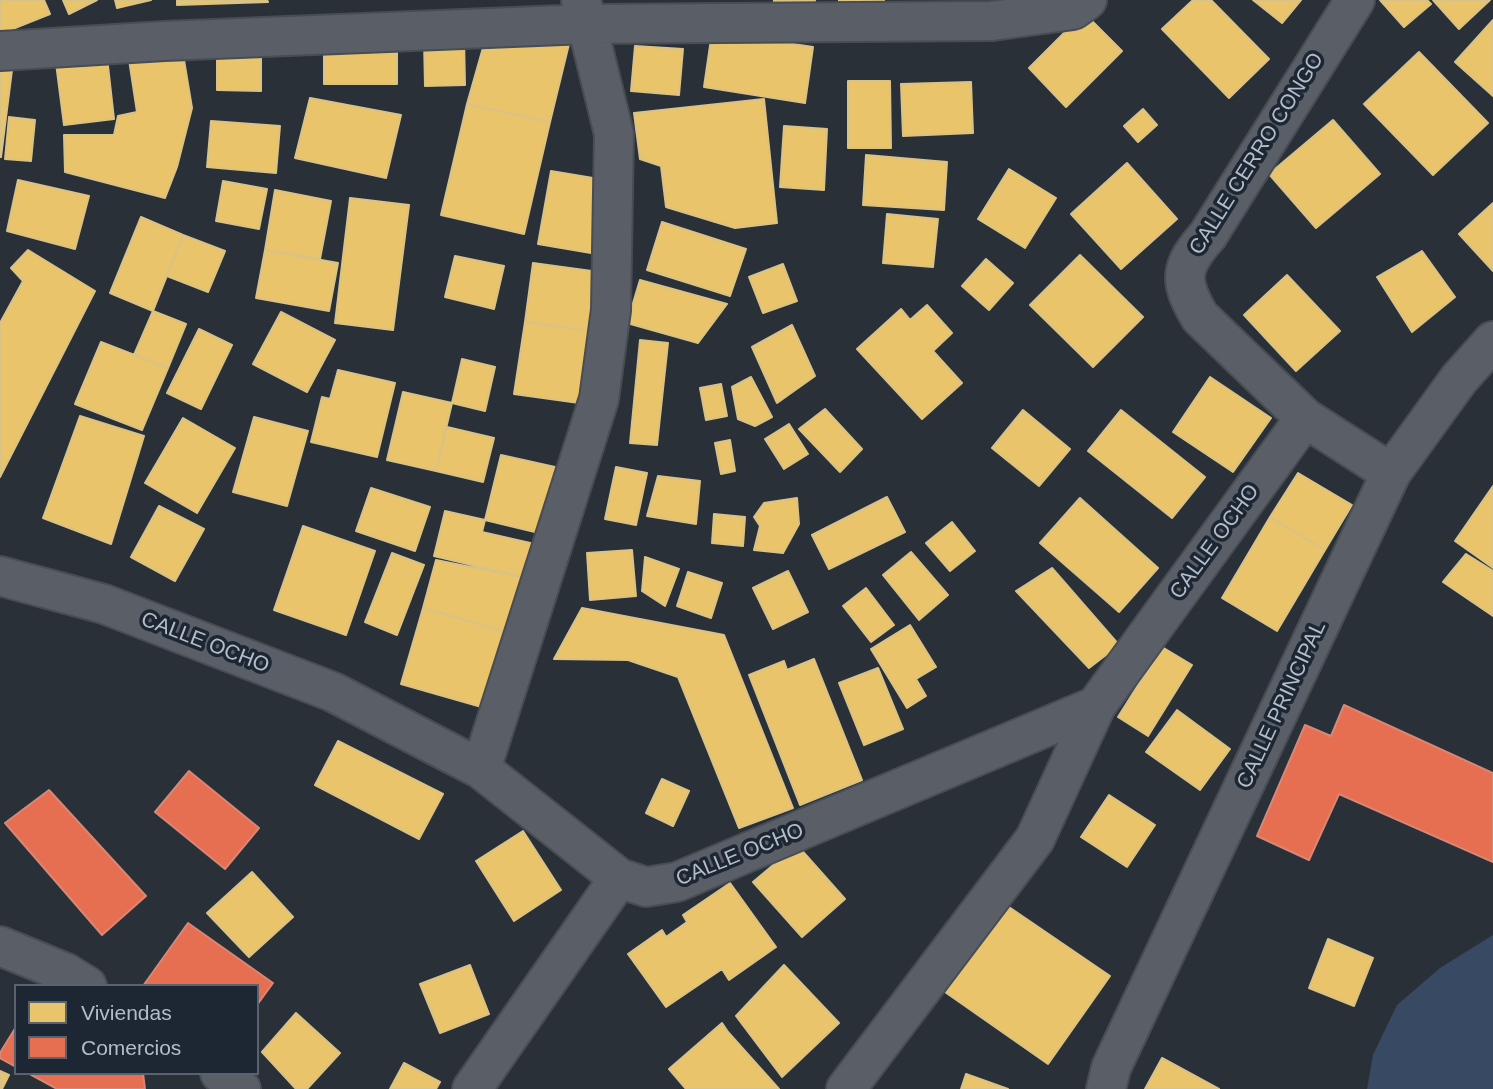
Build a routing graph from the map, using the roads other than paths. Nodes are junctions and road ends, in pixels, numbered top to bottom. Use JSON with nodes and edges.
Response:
{"nodes":[{"id":1,"x":1087,"y":0,"type":"edge"},
{"id":2,"x":1355,"y":0,"type":"edge"},
{"id":3,"x":584,"y":12,"type":"edge"},
{"id":4,"x":0,"y":51,"type":"edge"},
{"id":5,"x":1493,"y":341,"type":"edge"},
{"id":6,"x":1305,"y":418,"type":"junction"},
{"id":7,"x":1391,"y":474,"type":"junction"},
{"id":8,"x":0,"y":576,"type":"edge"},
{"id":9,"x":1096,"y":706,"type":"junction"},
{"id":10,"x":481,"y":769,"type":"junction"},
{"id":11,"x":619,"y":878,"type":"junction"},
{"id":12,"x":0,"y":946,"type":"edge"},
{"id":13,"x":84,"y":984,"type":"edge"},
{"id":14,"x":223,"y":1075,"type":"edge"},
{"id":15,"x":241,"y":1089,"type":"edge"},
{"id":16,"x":472,"y":1089,"type":"edge"},
{"id":17,"x":846,"y":1089,"type":"edge"},
{"id":18,"x":1106,"y":1089,"type":"edge"}],
"edges":[{"from":1,"to":3,"type":"street"},
{"from":2,"to":6,"type":"street","name":"CALLE CERRO CONGO"},
{"from":3,"to":4,"type":"street"},
{"from":3,"to":10,"type":"street"},
{"from":5,"to":7,"type":"street","name":"CALLE PRINCIPAL"},
{"from":6,"to":7,"type":"street","name":"CALLE CERRO CONGO"},
{"from":6,"to":9,"type":"street","name":"CALLE OCHO"},
{"from":7,"to":18,"type":"street","name":"CALLE PRINCIPAL"},
{"from":8,"to":10,"type":"street","name":"CALLE OCHO"},
{"from":9,"to":11,"type":"street","name":"CALLE OCHO"},
{"from":9,"to":17,"type":"street"},
{"from":10,"to":11,"type":"street","name":"CALLE OCHO"},
{"from":11,"to":16,"type":"street"},
{"from":12,"to":13,"type":"street"},
{"from":14,"to":15,"type":"street"}]}
